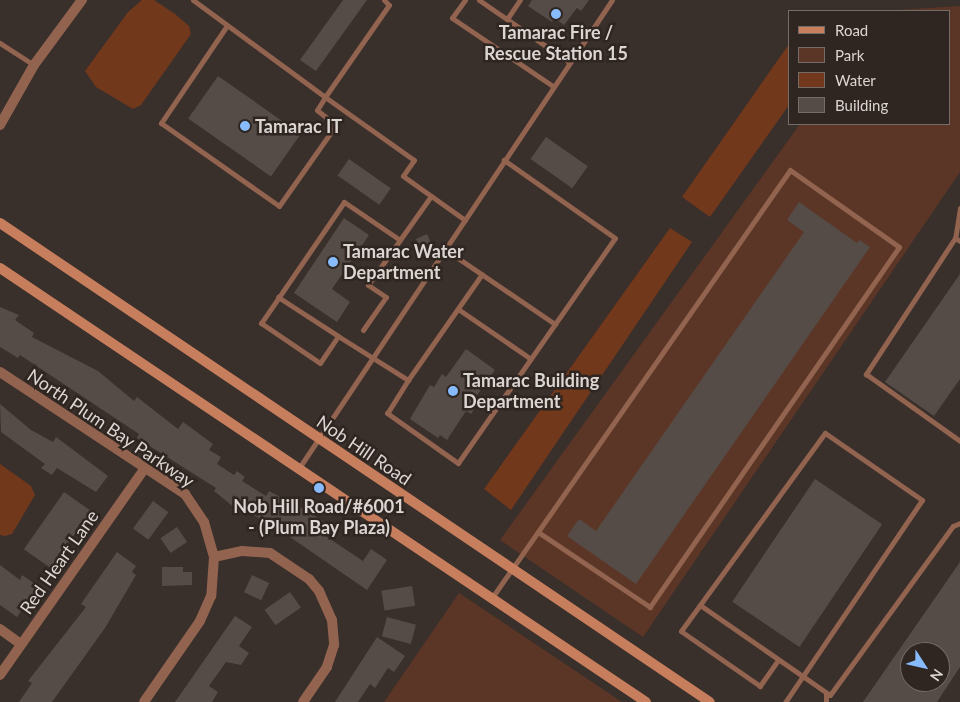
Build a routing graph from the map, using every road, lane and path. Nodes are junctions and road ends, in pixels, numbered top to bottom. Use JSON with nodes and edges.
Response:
{"nodes":[{"id":1,"x":82,"y":0,"type":"edge"},
{"id":2,"x":192,"y":0,"type":"edge"},
{"id":3,"x":384,"y":0,"type":"edge"},
{"id":4,"x":465,"y":0,"type":"edge"},
{"id":5,"x":479,"y":0,"type":"edge"},
{"id":6,"x":520,"y":0,"type":"edge"},
{"id":7,"x":612,"y":0,"type":"edge"},
{"id":8,"x":507,"y":19,"type":"junction"},
{"id":9,"x":226,"y":27,"type":"junction"},
{"id":10,"x":0,"y":42,"type":"edge"},
{"id":11,"x":569,"y":62,"type":"junction"},
{"id":12,"x":34,"y":65,"type":"junction"},
{"id":13,"x":552,"y":86,"type":"junction"},
{"id":14,"x":325,"y":97,"type":"junction"},
{"id":15,"x":9,"y":103,"type":"junction"},
{"id":16,"x":0,"y":111,"type":"edge"},
{"id":17,"x":0,"y":124,"type":"edge"},
{"id":18,"x":504,"y":160,"type":"junction"},
{"id":19,"x":431,"y":196,"type":"junction"},
{"id":20,"x":960,"y":208,"type":"edge"},
{"id":21,"x":465,"y":220,"type":"junction"},
{"id":22,"x":0,"y":223,"type":"edge"},
{"id":23,"x":400,"y":240,"type":"junction"},
{"id":24,"x":957,"y":240,"type":"edge"},
{"id":25,"x":446,"y":250,"type":"junction"},
{"id":26,"x":0,"y":268,"type":"edge"},
{"id":27,"x":482,"y":274,"type":"junction"},
{"id":28,"x":278,"y":297,"type":"junction"},
{"id":29,"x":458,"y":309,"type":"junction"},
{"id":30,"x":555,"y":324,"type":"junction"},
{"id":31,"x":363,"y":330,"type":"dead end"},
{"id":32,"x":338,"y":336,"type":"junction"},
{"id":33,"x":372,"y":358,"type":"junction"},
{"id":34,"x":531,"y":359,"type":"junction"},
{"id":35,"x":0,"y":372,"type":"edge"},
{"id":36,"x":408,"y":380,"type":"junction"},
{"id":37,"x":319,"y":438,"type":"junction"},
{"id":38,"x":960,"y":442,"type":"edge"},
{"id":39,"x":145,"y":468,"type":"junction"},
{"id":40,"x":299,"y":468,"type":"junction"},
{"id":41,"x":960,"y":523,"type":"edge"},
{"id":42,"x":538,"y":532,"type":"junction"},
{"id":43,"x":214,"y":557,"type":"junction"},
{"id":44,"x":512,"y":570,"type":"junction"},
{"id":45,"x":491,"y":599,"type":"junction"},
{"id":46,"x":700,"y":605,"type":"junction"},
{"id":47,"x":0,"y":629,"type":"edge"},
{"id":48,"x":21,"y":644,"type":"junction"},
{"id":49,"x":778,"y":660,"type":"junction"},
{"id":50,"x":0,"y":675,"type":"edge"},
{"id":51,"x":803,"y":676,"type":"junction"},
{"id":52,"x":826,"y":693,"type":"junction"},
{"id":53,"x":144,"y":702,"type":"edge"},
{"id":54,"x":303,"y":702,"type":"edge"},
{"id":55,"x":646,"y":702,"type":"edge"},
{"id":56,"x":710,"y":702,"type":"edge"},
{"id":57,"x":785,"y":702,"type":"edge"},
{"id":58,"x":826,"y":702,"type":"edge"}],
"edges":[{"from":1,"to":12,"type":"street"},
{"from":2,"to":9,"type":"lane"},
{"from":3,"to":14,"type":"lane"},
{"from":4,"to":13,"type":"lane"},
{"from":5,"to":8,"type":"lane"},
{"from":6,"to":8,"type":"lane"},
{"from":7,"to":11,"type":"lane"},
{"from":8,"to":11,"type":"lane"},
{"from":9,"to":14,"type":"lane"},
{"from":9,"to":14,"type":"lane"},
{"from":10,"to":12,"type":"lane"},
{"from":11,"to":13,"type":"lane"},
{"from":12,"to":15,"type":"street"},
{"from":13,"to":18,"type":"lane"},
{"from":14,"to":19,"type":"lane"},
{"from":15,"to":16,"type":"street"},
{"from":15,"to":17,"type":"street"},
{"from":18,"to":21,"type":"lane"},
{"from":18,"to":30,"type":"lane"},
{"from":19,"to":21,"type":"lane"},
{"from":19,"to":23,"type":"lane"},
{"from":20,"to":24,"type":"lane"},
{"from":21,"to":25,"type":"lane"},
{"from":22,"to":37,"type":"main road","name":"Nob Hill Road"},
{"from":23,"to":28,"type":"lane"},
{"from":23,"to":31,"type":"lane"},
{"from":24,"to":38,"type":"lane"},
{"from":25,"to":27,"type":"lane"},
{"from":25,"to":33,"type":"lane"},
{"from":26,"to":40,"type":"main road"},
{"from":27,"to":29,"type":"lane"},
{"from":27,"to":30,"type":"lane"},
{"from":28,"to":32,"type":"lane"},
{"from":28,"to":32,"type":"lane"},
{"from":29,"to":34,"type":"lane"},
{"from":29,"to":36,"type":"lane"},
{"from":30,"to":34,"type":"lane"},
{"from":32,"to":33,"type":"lane"},
{"from":33,"to":36,"type":"lane"},
{"from":33,"to":37,"type":"lane"},
{"from":34,"to":36,"type":"lane"},
{"from":35,"to":39,"type":"street","name":"North Plum Bay Parkway"},
{"from":37,"to":40,"type":"lane"},
{"from":37,"to":44,"type":"main road","name":"Nob Hill Road"},
{"from":39,"to":43,"type":"street","name":"North Plum Bay Parkway"},
{"from":39,"to":48,"type":"street","name":"Red Heart Lane"},
{"from":40,"to":45,"type":"main road"},
{"from":41,"to":52,"type":"lane"},
{"from":42,"to":42,"type":"lane"},
{"from":42,"to":44,"type":"lane"},
{"from":43,"to":53,"type":"street","name":"North Plum Bay Parkway"},
{"from":43,"to":54,"type":"street"},
{"from":44,"to":45,"type":"lane"},
{"from":44,"to":56,"type":"main road","name":"Nob Hill Road"},
{"from":45,"to":55,"type":"main road"},
{"from":46,"to":49,"type":"lane"},
{"from":46,"to":49,"type":"lane"},
{"from":46,"to":51,"type":"lane"},
{"from":47,"to":48,"type":"street"},
{"from":48,"to":50,"type":"street","name":"Red Heart Lane"},
{"from":49,"to":51,"type":"lane"},
{"from":51,"to":52,"type":"lane"},
{"from":51,"to":57,"type":"lane"},
{"from":52,"to":58,"type":"lane"}]}
